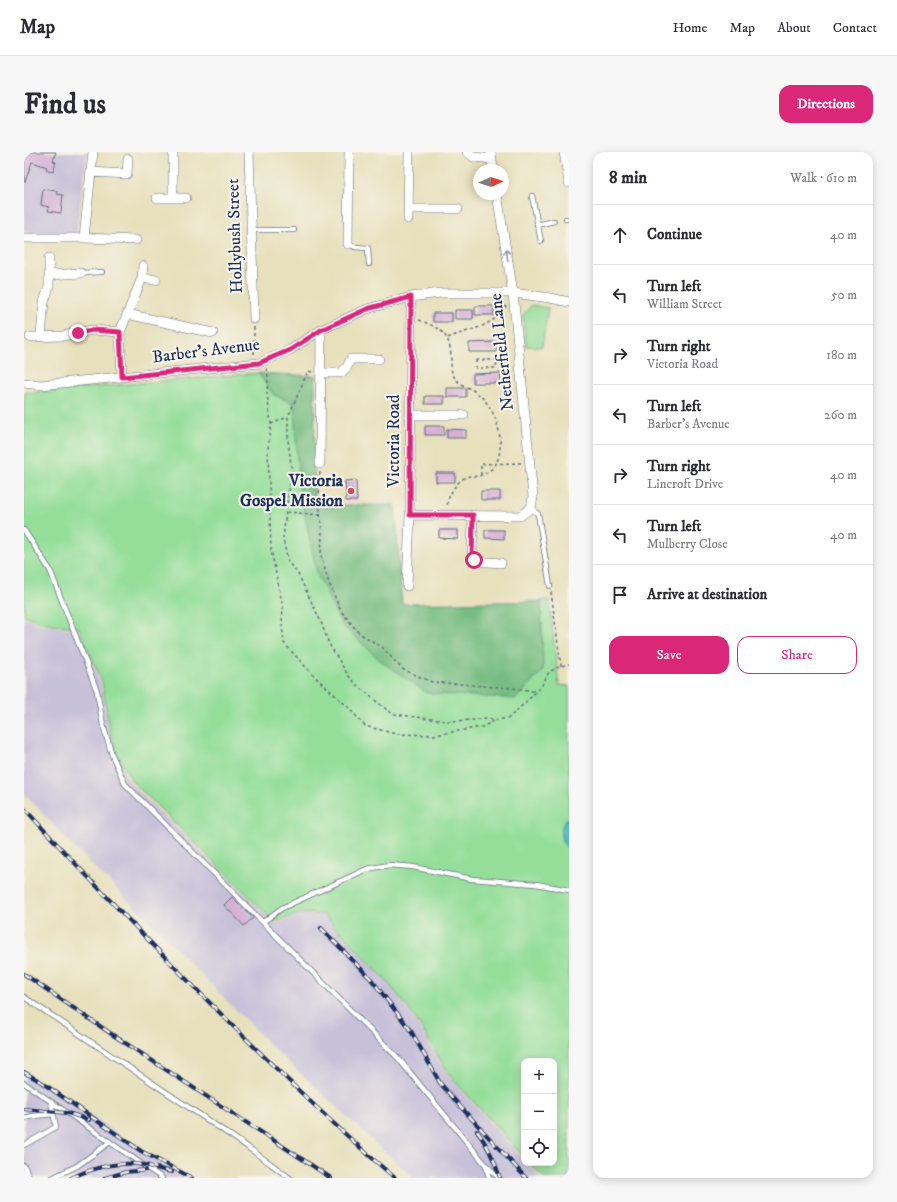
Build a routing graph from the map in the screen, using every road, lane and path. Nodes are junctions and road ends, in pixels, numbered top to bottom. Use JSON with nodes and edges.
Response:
{"nodes":[{"id":1,"x":93,"y":152,"type":"edge"},
{"id":2,"x":173,"y":152,"type":"edge"},
{"id":3,"x":249,"y":152,"type":"edge"},
{"id":4,"x":349,"y":152,"type":"edge"},
{"id":5,"x":409,"y":152,"type":"edge"},
{"id":6,"x":467,"y":152,"type":"edge"},
{"id":7,"x":564,"y":152,"type":"edge"},
{"id":8,"x":491,"y":156,"type":"edge"},
{"id":9,"x":128,"y":159,"type":"dead end"},
{"id":10,"x":90,"y":172,"type":"junction"},
{"id":11,"x":569,"y":183,"type":"edge"},
{"id":12,"x":532,"y":196,"type":"dead end"},
{"id":13,"x":156,"y":198,"type":"dead end"},
{"id":14,"x":173,"y":198,"type":"junction"},
{"id":15,"x":186,"y":198,"type":"dead end"},
{"id":16,"x":498,"y":200,"type":"edge"},
{"id":17,"x":408,"y":209,"type":"junction"},
{"id":18,"x":458,"y":210,"type":"dead end"},
{"id":19,"x":408,"y":219,"type":"dead end"},
{"id":20,"x":554,"y":221,"type":"dead end"},
{"id":21,"x":538,"y":225,"type":"junction"},
{"id":22,"x":251,"y":230,"type":"junction"},
{"id":23,"x":294,"y":230,"type":"dead end"},
{"id":24,"x":24,"y":238,"type":"edge"},
{"id":25,"x":84,"y":238,"type":"junction"},
{"id":26,"x":136,"y":240,"type":"dead end"},
{"id":27,"x":541,"y":241,"type":"dead end"},
{"id":28,"x":348,"y":244,"type":"joint"},
{"id":29,"x":50,"y":258,"type":"dead end"},
{"id":30,"x":369,"y":264,"type":"dead end"},
{"id":31,"x":143,"y":266,"type":"dead end"},
{"id":32,"x":102,"y":272,"type":"dead end"},
{"id":33,"x":81,"y":273,"type":"joint"},
{"id":34,"x":50,"y":275,"type":"junction"},
{"id":35,"x":142,"y":278,"type":"junction"},
{"id":36,"x":156,"y":280,"type":"dead end"},
{"id":37,"x":513,"y":293,"type":"junction"},
{"id":38,"x":411,"y":297,"type":"junction"},
{"id":39,"x":569,"y":302,"type":"edge"},
{"id":40,"x":506,"y":305,"type":"dead end"},
{"id":41,"x":127,"y":314,"type":"junction"},
{"id":42,"x":254,"y":319,"type":"joint"},
{"id":43,"x":321,"y":330,"type":"junction"},
{"id":44,"x":120,"y":332,"type":"junction"},
{"id":45,"x":213,"y":333,"type":"dead end"},
{"id":46,"x":41,"y":336,"type":"junction"},
{"id":47,"x":30,"y":337,"type":"dead end"},
{"id":48,"x":448,"y":338,"type":"dead end"},
{"id":49,"x":379,"y":359,"type":"dead end"},
{"id":50,"x":262,"y":362,"type":"junction"},
{"id":51,"x":496,"y":364,"type":"junction"},
{"id":52,"x":511,"y":364,"type":"dead end"},
{"id":53,"x":322,"y":373,"type":"junction"},
{"id":54,"x":122,"y":377,"type":"junction"},
{"id":55,"x":24,"y":383,"type":"edge"},
{"id":56,"x":410,"y":415,"type":"junction"},
{"id":57,"x":464,"y":415,"type":"dead end"},
{"id":58,"x":288,"y":417,"type":"junction"},
{"id":59,"x":271,"y":424,"type":"junction"},
{"id":60,"x":529,"y":462,"type":"junction"},
{"id":61,"x":320,"y":464,"type":"joint"},
{"id":62,"x":481,"y":475,"type":"dead end"},
{"id":63,"x":531,"y":508,"type":"junction"},
{"id":64,"x":287,"y":512,"type":"junction"},
{"id":65,"x":320,"y":515,"type":"junction"},
{"id":66,"x":410,"y":515,"type":"junction"},
{"id":67,"x":473,"y":515,"type":"junction"},
{"id":68,"x":24,"y":530,"type":"edge"},
{"id":69,"x":501,"y":563,"type":"dead end"},
{"id":70,"x":407,"y":586,"type":"dead end"},
{"id":71,"x":550,"y":586,"type":"joint"},
{"id":72,"x":569,"y":664,"type":"edge"},
{"id":73,"x":561,"y":666,"type":"junction"},
{"id":74,"x":536,"y":692,"type":"junction"},
{"id":75,"x":496,"y":720,"type":"junction"},
{"id":76,"x":569,"y":890,"type":"edge"},
{"id":77,"x":263,"y":922,"type":"junction"},
{"id":78,"x":24,"y":997,"type":"edge"},
{"id":79,"x":24,"y":1083,"type":"edge"},
{"id":80,"x":51,"y":1102,"type":"junction"},
{"id":81,"x":54,"y":1114,"type":"junction"},
{"id":82,"x":24,"y":1118,"type":"edge"},
{"id":83,"x":110,"y":1142,"type":"junction"},
{"id":84,"x":24,"y":1145,"type":"edge"},
{"id":85,"x":485,"y":1164,"type":"junction"},
{"id":86,"x":24,"y":1166,"type":"edge"},
{"id":87,"x":30,"y":1178,"type":"edge"},
{"id":88,"x":52,"y":1178,"type":"edge"},
{"id":89,"x":162,"y":1178,"type":"edge"},
{"id":90,"x":290,"y":1178,"type":"edge"},
{"id":91,"x":489,"y":1178,"type":"edge"},
{"id":92,"x":499,"y":1178,"type":"edge"}],
"edges":[{"from":1,"to":10,"type":"street"},
{"from":2,"to":14,"type":"street"},
{"from":3,"to":22,"type":"street","name":"Hollybush Street"},
{"from":4,"to":28,"type":"street"},
{"from":5,"to":17,"type":"street"},
{"from":6,"to":8,"type":"street"},
{"from":7,"to":11,"type":"street"},
{"from":9,"to":10,"type":"street"},
{"from":10,"to":25,"type":"street"},
{"from":12,"to":21,"type":"lane"},
{"from":13,"to":14,"type":"street"},
{"from":14,"to":15,"type":"street"},
{"from":37,"to":16,"type":"street","name":"Netherfield Lane","one_way":true},
{"from":17,"to":18,"type":"street"},
{"from":17,"to":19,"type":"street"},
{"from":20,"to":21,"type":"lane"},
{"from":21,"to":27,"type":"lane"},
{"from":22,"to":23,"type":"lane"},
{"from":22,"to":42,"type":"street","name":"Hollybush Street"},
{"from":24,"to":25,"type":"street"},
{"from":25,"to":26,"type":"street"},
{"from":28,"to":30,"type":"lane"},
{"from":29,"to":34,"type":"street"},
{"from":31,"to":35,"type":"street"},
{"from":32,"to":33,"type":"lane"},
{"from":33,"to":34,"type":"street"},
{"from":34,"to":46,"type":"street"},
{"from":35,"to":36,"type":"street"},
{"from":35,"to":41,"type":"street"},
{"from":37,"to":38,"type":"street","name":"Barber's Avenue"},
{"from":37,"to":39,"type":"street","name":"Barber's Avenue"},
{"from":37,"to":60,"type":"street","name":"Netherfield Lane"},
{"from":38,"to":43,"type":"street","name":"Barber's Avenue"},
{"from":38,"to":56,"type":"street","name":"Victoria Road"},
{"from":40,"to":48,"type":"path"},
{"from":41,"to":44,"type":"street"},
{"from":41,"to":45,"type":"street"},
{"from":42,"to":50,"type":"path"},
{"from":43,"to":50,"type":"street","name":"Barber's Avenue"},
{"from":43,"to":53,"type":"street"},
{"from":44,"to":46,"type":"street"},
{"from":44,"to":54,"type":"street"},
{"from":46,"to":47,"type":"street"},
{"from":49,"to":53,"type":"street"},
{"from":50,"to":54,"type":"street","name":"Barber's Avenue"},
{"from":50,"to":59,"type":"path"},
{"from":51,"to":51,"type":"path"},
{"from":51,"to":52,"type":"path"},
{"from":53,"to":58,"type":"path"},
{"from":53,"to":61,"type":"street"},
{"from":54,"to":55,"type":"street","name":"Barber's Avenue"},
{"from":56,"to":57,"type":"street"},
{"from":56,"to":66,"type":"street","name":"Victoria Road"},
{"from":58,"to":59,"type":"path"},
{"from":58,"to":64,"type":"path"},
{"from":59,"to":75,"type":"path"},
{"from":60,"to":62,"type":"path"},
{"from":60,"to":63,"type":"street","name":"Netherfield Lane"},
{"from":61,"to":65,"type":"path"},
{"from":63,"to":67,"type":"street"},
{"from":63,"to":71,"type":"lane"},
{"from":64,"to":65,"type":"path"},
{"from":64,"to":75,"type":"path"},
{"from":65,"to":74,"type":"path"},
{"from":66,"to":67,"type":"street"},
{"from":66,"to":70,"type":"street","name":"Victoria Road"},
{"from":67,"to":69,"type":"street"},
{"from":68,"to":77,"type":"lane"},
{"from":71,"to":73,"type":"path"},
{"from":72,"to":73,"type":"path"},
{"from":73,"to":74,"type":"path"},
{"from":74,"to":75,"type":"path"},
{"from":76,"to":77,"type":"lane"},
{"from":77,"to":85,"type":"lane"},
{"from":78,"to":90,"type":"lane"},
{"from":79,"to":80,"type":"lane"},
{"from":80,"to":81,"type":"lane"},
{"from":80,"to":83,"type":"lane"},
{"from":81,"to":82,"type":"lane"},
{"from":81,"to":84,"type":"lane"},
{"from":83,"to":88,"type":"lane"},
{"from":83,"to":89,"type":"lane"},
{"from":85,"to":91,"type":"lane"},
{"from":85,"to":92,"type":"lane"},
{"from":86,"to":87,"type":"lane"}]}
